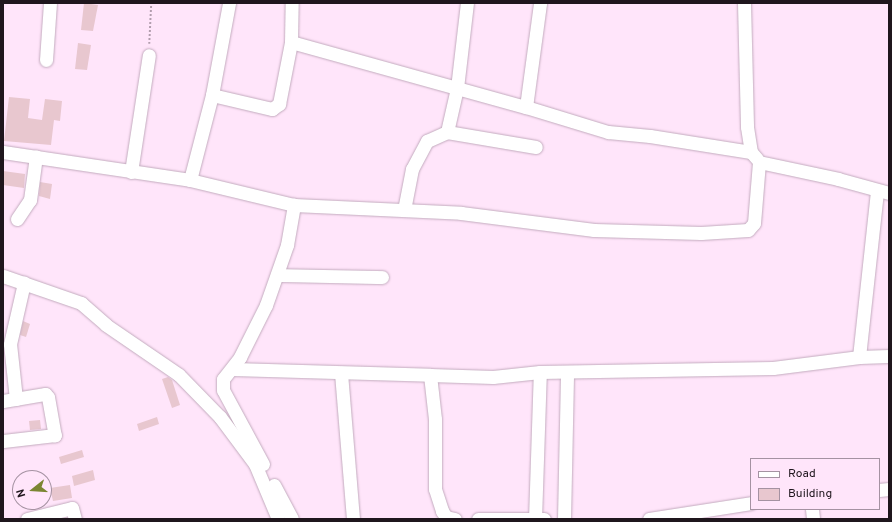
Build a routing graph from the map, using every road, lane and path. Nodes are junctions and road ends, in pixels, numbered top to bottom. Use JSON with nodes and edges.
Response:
{"nodes":[{"id":1,"x":50,"y":3,"type":"edge"},
{"id":2,"x":152,"y":3,"type":"edge"},
{"id":3,"x":229,"y":3,"type":"edge"},
{"id":4,"x":292,"y":3,"type":"edge"},
{"id":5,"x":467,"y":3,"type":"edge"},
{"id":6,"x":540,"y":3,"type":"edge"},
{"id":7,"x":744,"y":3,"type":"edge"},
{"id":8,"x":291,"y":42,"type":"junction"},
{"id":9,"x":149,"y":55,"type":"joint"},
{"id":10,"x":46,"y":60,"type":"dead end"},
{"id":11,"x":456,"y":88,"type":"junction"},
{"id":12,"x":212,"y":94,"type":"junction"},
{"id":13,"x":526,"y":107,"type":"junction"},
{"id":14,"x":447,"y":132,"type":"junction"},
{"id":15,"x":536,"y":147,"type":"dead end"},
{"id":16,"x":3,"y":152,"type":"edge"},
{"id":17,"x":36,"y":156,"type":"junction"},
{"id":18,"x":755,"y":157,"type":"junction"},
{"id":19,"x":131,"y":172,"type":"junction"},
{"id":20,"x":190,"y":180,"type":"junction"},
{"id":21,"x":883,"y":192,"type":"edge"},
{"id":22,"x":294,"y":205,"type":"junction"},
{"id":23,"x":404,"y":210,"type":"junction"},
{"id":24,"x":17,"y":219,"type":"dead end"},
{"id":25,"x":277,"y":275,"type":"junction"},
{"id":26,"x":3,"y":276,"type":"edge"},
{"id":27,"x":382,"y":277,"type":"dead end"},
{"id":28,"x":24,"y":283,"type":"junction"},
{"id":29,"x":889,"y":356,"type":"edge"},
{"id":30,"x":859,"y":357,"type":"junction"},
{"id":31,"x":233,"y":369,"type":"junction"},
{"id":32,"x":540,"y":372,"type":"junction"},
{"id":33,"x":567,"y":372,"type":"junction"},
{"id":34,"x":341,"y":373,"type":"junction"},
{"id":35,"x":430,"y":375,"type":"junction"},
{"id":36,"x":16,"y":398,"type":"junction"},
{"id":37,"x":3,"y":401,"type":"edge"},
{"id":38,"x":3,"y":442,"type":"edge"},
{"id":39,"x":750,"y":503,"type":"edge"},
{"id":40,"x":27,"y":519,"type":"edge"},
{"id":41,"x":75,"y":519,"type":"edge"},
{"id":42,"x":278,"y":519,"type":"edge"},
{"id":43,"x":292,"y":519,"type":"edge"},
{"id":44,"x":353,"y":519,"type":"edge"},
{"id":45,"x":455,"y":519,"type":"edge"},
{"id":46,"x":478,"y":519,"type":"edge"},
{"id":47,"x":527,"y":519,"type":"edge"},
{"id":48,"x":535,"y":519,"type":"edge"},
{"id":49,"x":544,"y":519,"type":"edge"},
{"id":50,"x":564,"y":519,"type":"edge"},
{"id":51,"x":649,"y":519,"type":"edge"}],
"edges":[{"from":1,"to":10,"type":"street"},
{"from":2,"to":9,"type":"path"},
{"from":3,"to":12,"type":"street"},
{"from":4,"to":8,"type":"street"},
{"from":5,"to":11,"type":"street"},
{"from":6,"to":13,"type":"street"},
{"from":7,"to":18,"type":"street"},
{"from":8,"to":11,"type":"street"},
{"from":8,"to":12,"type":"street"},
{"from":9,"to":19,"type":"street"},
{"from":11,"to":13,"type":"street"},
{"from":11,"to":14,"type":"street"},
{"from":12,"to":20,"type":"street"},
{"from":13,"to":18,"type":"street"},
{"from":14,"to":15,"type":"street"},
{"from":14,"to":23,"type":"street"},
{"from":16,"to":17,"type":"street"},
{"from":17,"to":19,"type":"street"},
{"from":17,"to":24,"type":"street"},
{"from":18,"to":21,"type":"street"},
{"from":18,"to":23,"type":"street"},
{"from":19,"to":20,"type":"street"},
{"from":20,"to":22,"type":"street"},
{"from":21,"to":30,"type":"street"},
{"from":22,"to":23,"type":"street"},
{"from":22,"to":25,"type":"street"},
{"from":25,"to":27,"type":"street"},
{"from":25,"to":31,"type":"street"},
{"from":26,"to":28,"type":"street"},
{"from":28,"to":36,"type":"street"},
{"from":28,"to":42,"type":"street"},
{"from":29,"to":30,"type":"street"},
{"from":30,"to":33,"type":"street"},
{"from":31,"to":34,"type":"street"},
{"from":31,"to":43,"type":"street"},
{"from":32,"to":33,"type":"street"},
{"from":32,"to":35,"type":"street"},
{"from":32,"to":48,"type":"street"},
{"from":33,"to":50,"type":"street"},
{"from":34,"to":35,"type":"street"},
{"from":34,"to":44,"type":"street"},
{"from":35,"to":45,"type":"street"},
{"from":36,"to":37,"type":"street"},
{"from":36,"to":38,"type":"street"},
{"from":39,"to":51,"type":"street"},
{"from":40,"to":41,"type":"street"},
{"from":46,"to":47,"type":"street"},
{"from":47,"to":48,"type":"street"},
{"from":48,"to":49,"type":"street"}]}
